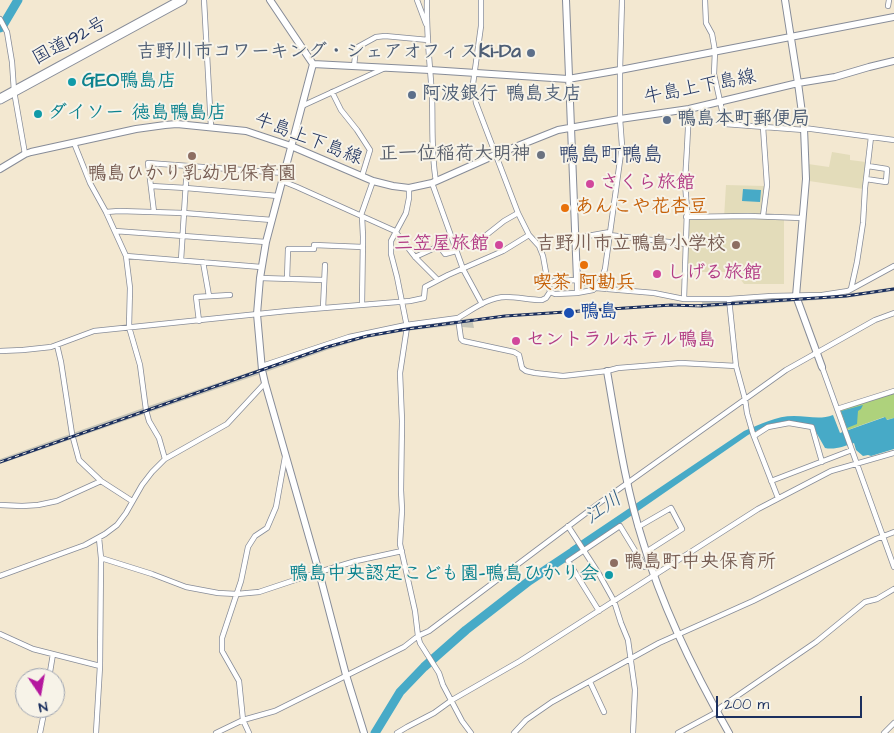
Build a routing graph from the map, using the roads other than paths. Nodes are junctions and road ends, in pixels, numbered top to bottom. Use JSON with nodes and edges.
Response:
{"nodes":[{"id":1,"x":182,"y":0,"type":"edge"},
{"id":2,"x":204,"y":0,"type":"edge"},
{"id":3,"x":270,"y":0,"type":"edge"},
{"id":4,"x":416,"y":0,"type":"edge"},
{"id":5,"x":427,"y":0,"type":"edge"},
{"id":6,"x":481,"y":0,"type":"edge"},
{"id":7,"x":566,"y":0,"type":"edge"},
{"id":8,"x":622,"y":0,"type":"edge"},
{"id":9,"x":705,"y":0,"type":"edge"},
{"id":10,"x":785,"y":0,"type":"edge"},
{"id":11,"x":889,"y":0,"type":"edge"},
{"id":12,"x":888,"y":6,"type":"dead end"},
{"id":13,"x":894,"y":16,"type":"edge"},
{"id":14,"x":0,"y":21,"type":"edge"},
{"id":15,"x":426,"y":25,"type":"junction"},
{"id":16,"x":791,"y":36,"type":"junction"},
{"id":17,"x":428,"y":40,"type":"junction"},
{"id":18,"x":715,"y":52,"type":"junction"},
{"id":19,"x":894,"y":61,"type":"edge"},
{"id":20,"x":313,"y":64,"type":"junction"},
{"id":21,"x":354,"y":66,"type":"junction"},
{"id":22,"x":387,"y":68,"type":"junction"},
{"id":23,"x":430,"y":70,"type":"junction"},
{"id":24,"x":620,"y":70,"type":"junction"},
{"id":25,"x":474,"y":73,"type":"junction"},
{"id":26,"x":568,"y":79,"type":"junction"},
{"id":27,"x":798,"y":83,"type":"junction"},
{"id":28,"x":14,"y":91,"type":"junction"},
{"id":29,"x":332,"y":92,"type":"junction"},
{"id":30,"x":0,"y":99,"type":"edge"},
{"id":31,"x":719,"y":102,"type":"junction"},
{"id":32,"x":302,"y":106,"type":"junction"},
{"id":33,"x":688,"y":109,"type":"junction"},
{"id":34,"x":620,"y":118,"type":"junction"},
{"id":35,"x":211,"y":127,"type":"junction"},
{"id":36,"x":763,"y":127,"type":"junction"},
{"id":37,"x":571,"y":128,"type":"junction"},
{"id":38,"x":804,"y":129,"type":"junction"},
{"id":39,"x":871,"y":137,"type":"junction"},
{"id":40,"x":894,"y":140,"type":"edge"},
{"id":41,"x":74,"y":143,"type":"junction"},
{"id":42,"x":291,"y":146,"type":"junction"},
{"id":43,"x":25,"y":154,"type":"junction"},
{"id":44,"x":495,"y":155,"type":"junction"},
{"id":45,"x":186,"y":166,"type":"junction"},
{"id":46,"x":868,"y":166,"type":"junction"},
{"id":47,"x":0,"y":169,"type":"edge"},
{"id":48,"x":284,"y":173,"type":"junction"},
{"id":49,"x":362,"y":176,"type":"junction"},
{"id":50,"x":866,"y":179,"type":"junction"},
{"id":51,"x":282,"y":181,"type":"junction"},
{"id":52,"x":373,"y":181,"type":"junction"},
{"id":53,"x":434,"y":182,"type":"junction"},
{"id":54,"x":151,"y":186,"type":"junction"},
{"id":55,"x":186,"y":188,"type":"junction"},
{"id":56,"x":409,"y":188,"type":"junction"},
{"id":57,"x":278,"y":196,"type":"junction"},
{"id":58,"x":106,"y":212,"type":"junction"},
{"id":59,"x":154,"y":212,"type":"junction"},
{"id":60,"x":184,"y":213,"type":"junction"},
{"id":61,"x":518,"y":213,"type":"junction"},
{"id":62,"x":362,"y":215,"type":"junction"},
{"id":63,"x":763,"y":216,"type":"junction"},
{"id":64,"x":686,"y":217,"type":"junction"},
{"id":65,"x":802,"y":218,"type":"junction"},
{"id":66,"x":272,"y":220,"type":"junction"},
{"id":67,"x":115,"y":231,"type":"junction"},
{"id":68,"x":396,"y":232,"type":"junction"},
{"id":69,"x":529,"y":234,"type":"junction"},
{"id":70,"x":610,"y":234,"type":"junction"},
{"id":71,"x":182,"y":236,"type":"junction"},
{"id":72,"x":576,"y":238,"type":"junction"},
{"id":73,"x":266,"y":242,"type":"junction"},
{"id":74,"x":686,"y":244,"type":"junction"},
{"id":75,"x":363,"y":247,"type":"junction"},
{"id":76,"x":456,"y":250,"type":"junction"},
{"id":77,"x":126,"y":256,"type":"junction"},
{"id":78,"x":416,"y":256,"type":"junction"},
{"id":79,"x":181,"y":260,"type":"junction"},
{"id":80,"x":203,"y":262,"type":"junction"},
{"id":81,"x":325,"y":264,"type":"dead end"},
{"id":82,"x":894,"y":266,"type":"edge"},
{"id":83,"x":261,"y":267,"type":"junction"},
{"id":84,"x":463,"y":269,"type":"junction"},
{"id":85,"x":260,"y":278,"type":"junction"},
{"id":86,"x":287,"y":279,"type":"junction"},
{"id":87,"x":324,"y":280,"type":"junction"},
{"id":88,"x":438,"y":280,"type":"junction"},
{"id":89,"x":577,"y":280,"type":"junction"},
{"id":90,"x":550,"y":283,"type":"junction"},
{"id":91,"x":596,"y":288,"type":"junction"},
{"id":92,"x":851,"y":290,"type":"junction"},
{"id":93,"x":550,"y":292,"type":"junction"},
{"id":94,"x":577,"y":293,"type":"junction"},
{"id":95,"x":230,"y":295,"type":"dead end"},
{"id":96,"x":209,"y":296,"type":"junction"},
{"id":97,"x":796,"y":296,"type":"junction"},
{"id":98,"x":684,"y":299,"type":"junction"},
{"id":99,"x":729,"y":299,"type":"junction"},
{"id":100,"x":401,"y":301,"type":"junction"},
{"id":101,"x":482,"y":304,"type":"junction"},
{"id":102,"x":362,"y":305,"type":"junction"},
{"id":103,"x":323,"y":308,"type":"junction"},
{"id":104,"x":894,"y":313,"type":"edge"},
{"id":105,"x":257,"y":314,"type":"junction"},
{"id":106,"x":458,"y":318,"type":"junction"},
{"id":107,"x":199,"y":321,"type":"junction"},
{"id":108,"x":406,"y":325,"type":"junction"},
{"id":109,"x":130,"y":327,"type":"junction"},
{"id":110,"x":57,"y":345,"type":"junction"},
{"id":111,"x":0,"y":351,"type":"edge"},
{"id":112,"x":817,"y":353,"type":"junction"},
{"id":113,"x":262,"y":366,"type":"junction"},
{"id":114,"x":736,"y":366,"type":"junction"},
{"id":115,"x":822,"y":367,"type":"joint"},
{"id":116,"x":607,"y":371,"type":"junction"},
{"id":117,"x":265,"y":383,"type":"junction"},
{"id":118,"x":894,"y":391,"type":"edge"},
{"id":119,"x":745,"y":400,"type":"junction"},
{"id":120,"x":837,"y":408,"type":"junction"},
{"id":121,"x":753,"y":435,"type":"junction"},
{"id":122,"x":851,"y":448,"type":"junction"},
{"id":123,"x":894,"y":453,"type":"edge"},
{"id":124,"x":286,"y":455,"type":"junction"},
{"id":125,"x":165,"y":459,"type":"junction"},
{"id":126,"x":822,"y":462,"type":"junction"},
{"id":127,"x":857,"y":463,"type":"junction"},
{"id":128,"x":771,"y":481,"type":"junction"},
{"id":129,"x":101,"y":482,"type":"junction"},
{"id":130,"x":627,"y":484,"type":"junction"},
{"id":131,"x":778,"y":498,"type":"junction"},
{"id":132,"x":132,"y":501,"type":"junction"},
{"id":133,"x":0,"y":505,"type":"edge"},
{"id":134,"x":568,"y":526,"type":"junction"},
{"id":135,"x":638,"y":527,"type":"junction"},
{"id":136,"x":894,"y":532,"type":"edge"},
{"id":137,"x":882,"y":536,"type":"junction"},
{"id":138,"x":99,"y":538,"type":"junction"},
{"id":139,"x":402,"y":551,"type":"junction"},
{"id":140,"x":584,"y":551,"type":"junction"},
{"id":141,"x":646,"y":552,"type":"junction"},
{"id":142,"x":100,"y":558,"type":"junction"},
{"id":143,"x":650,"y":564,"type":"junction"},
{"id":144,"x":894,"y":567,"type":"edge"},
{"id":145,"x":319,"y":572,"type":"junction"},
{"id":146,"x":654,"y":575,"type":"junction"},
{"id":147,"x":0,"y":576,"type":"edge"},
{"id":148,"x":894,"y":589,"type":"edge"},
{"id":149,"x":237,"y":594,"type":"junction"},
{"id":150,"x":614,"y":601,"type":"junction"},
{"id":151,"x":599,"y":611,"type":"junction"},
{"id":152,"x":0,"y":634,"type":"edge"},
{"id":153,"x":677,"y":634,"type":"junction"},
{"id":154,"x":418,"y":636,"type":"junction"},
{"id":155,"x":53,"y":654,"type":"junction"},
{"id":156,"x":631,"y":659,"type":"junction"},
{"id":157,"x":100,"y":666,"type":"junction"},
{"id":158,"x":51,"y":668,"type":"edge"},
{"id":159,"x":346,"y":675,"type":"junction"},
{"id":160,"x":590,"y":682,"type":"junction"},
{"id":161,"x":452,"y":700,"type":"junction"},
{"id":162,"x":604,"y":712,"type":"dead end"},
{"id":163,"x":717,"y":712,"type":"junction"},
{"id":164,"x":43,"y":718,"type":"edge"},
{"id":165,"x":244,"y":720,"type":"junction"},
{"id":166,"x":894,"y":723,"type":"edge"},
{"id":167,"x":40,"y":733,"type":"edge"},
{"id":168,"x":96,"y":733,"type":"edge"},
{"id":169,"x":216,"y":733,"type":"edge"},
{"id":170,"x":249,"y":733,"type":"edge"},
{"id":171,"x":364,"y":733,"type":"edge"},
{"id":172,"x":397,"y":733,"type":"edge"},
{"id":173,"x":471,"y":733,"type":"edge"},
{"id":174,"x":514,"y":733,"type":"edge"},
{"id":175,"x":633,"y":733,"type":"edge"},
{"id":176,"x":678,"y":733,"type":"edge"},
{"id":177,"x":729,"y":733,"type":"edge"},
{"id":178,"x":884,"y":733,"type":"edge"}],
"edges":[{"from":1,"to":28,"type":"highway","name":"国道192号"},
{"from":2,"to":35,"type":"street"},
{"from":3,"to":20,"type":"street"},
{"from":4,"to":15,"type":"street"},
{"from":5,"to":15,"type":"street"},
{"from":6,"to":25,"type":"street"},
{"from":7,"to":26,"type":"street"},
{"from":8,"to":24,"type":"street"},
{"from":9,"to":18,"type":"street"},
{"from":10,"to":16,"type":"street"},
{"from":11,"to":12,"type":"street"},
{"from":13,"to":16,"type":"street"},
{"from":14,"to":28,"type":"street"},
{"from":15,"to":17,"type":"street"},
{"from":16,"to":18,"type":"street"},
{"from":16,"to":27,"type":"street"},
{"from":17,"to":21,"type":"street"},
{"from":17,"to":23,"type":"street"},
{"from":18,"to":24,"type":"street"},
{"from":18,"to":31,"type":"street"},
{"from":19,"to":27,"type":"street","name":"牛島上下島線"},
{"from":20,"to":21,"type":"street"},
{"from":20,"to":32,"type":"street"},
{"from":21,"to":22,"type":"street"},
{"from":22,"to":23,"type":"street"},
{"from":22,"to":29,"type":"street"},
{"from":23,"to":25,"type":"street"},
{"from":23,"to":53,"type":"street"},
{"from":24,"to":26,"type":"street"},
{"from":24,"to":34,"type":"street"},
{"from":25,"to":26,"type":"street"},
{"from":25,"to":44,"type":"street"},
{"from":26,"to":37,"type":"street"},
{"from":27,"to":31,"type":"street","name":"牛島上下島線"},
{"from":27,"to":38,"type":"street"},
{"from":28,"to":30,"type":"highway","name":"国道192号"},
{"from":28,"to":43,"type":"street"},
{"from":29,"to":32,"type":"street"},
{"from":29,"to":49,"type":"street"},
{"from":31,"to":33,"type":"street","name":"牛島上下島線"},
{"from":31,"to":36,"type":"street"},
{"from":32,"to":42,"type":"street"},
{"from":33,"to":34,"type":"street","name":"牛島上下島線"},
{"from":33,"to":64,"type":"street"},
{"from":34,"to":37,"type":"street","name":"牛島上下島線"},
{"from":34,"to":70,"type":"street"},
{"from":35,"to":41,"type":"street","name":"牛島上下島線"},
{"from":35,"to":42,"type":"street","name":"牛島上下島線"},
{"from":36,"to":38,"type":"street"},
{"from":36,"to":63,"type":"street"},
{"from":37,"to":44,"type":"street","name":"牛島上下島線"},
{"from":37,"to":72,"type":"street"},
{"from":38,"to":39,"type":"street"},
{"from":38,"to":65,"type":"street"},
{"from":39,"to":40,"type":"street"},
{"from":39,"to":46,"type":"street"},
{"from":41,"to":43,"type":"street","name":"牛島上下島線"},
{"from":41,"to":58,"type":"street"},
{"from":42,"to":48,"type":"street"},
{"from":42,"to":49,"type":"street","name":"牛島上下島線"},
{"from":43,"to":47,"type":"street","name":"牛島上下島線"},
{"from":44,"to":53,"type":"street","name":"牛島上下島線"},
{"from":44,"to":61,"type":"street"},
{"from":45,"to":48,"type":"street"},
{"from":45,"to":54,"type":"street"},
{"from":45,"to":55,"type":"street"},
{"from":46,"to":50,"type":"street"},
{"from":46,"to":50,"type":"street"},
{"from":48,"to":51,"type":"street"},
{"from":49,"to":52,"type":"street","name":"牛島上下島線"},
{"from":50,"to":92,"type":"street"},
{"from":51,"to":57,"type":"street"},
{"from":51,"to":62,"type":"street"},
{"from":52,"to":56,"type":"street","name":"牛島上下島線"},
{"from":52,"to":62,"type":"street"},
{"from":53,"to":56,"type":"street","name":"牛島上下島線"},
{"from":53,"to":76,"type":"street"},
{"from":54,"to":55,"type":"street"},
{"from":54,"to":59,"type":"street"},
{"from":55,"to":57,"type":"street"},
{"from":55,"to":60,"type":"street"},
{"from":56,"to":68,"type":"street"},
{"from":57,"to":66,"type":"street"},
{"from":58,"to":59,"type":"street"},
{"from":58,"to":67,"type":"street"},
{"from":59,"to":60,"type":"street"},
{"from":60,"to":66,"type":"street"},
{"from":60,"to":71,"type":"street"},
{"from":61,"to":69,"type":"street"},
{"from":61,"to":76,"type":"street"},
{"from":62,"to":68,"type":"street"},
{"from":62,"to":75,"type":"street"},
{"from":63,"to":64,"type":"street"},
{"from":63,"to":65,"type":"street"},
{"from":64,"to":74,"type":"street"},
{"from":65,"to":97,"type":"street"},
{"from":66,"to":73,"type":"street"},
{"from":67,"to":71,"type":"street"},
{"from":67,"to":77,"type":"street"},
{"from":68,"to":78,"type":"street"},
{"from":68,"to":100,"type":"street"},
{"from":69,"to":84,"type":"street"},
{"from":69,"to":90,"type":"street"},
{"from":70,"to":72,"type":"street"},
{"from":70,"to":74,"type":"street"},
{"from":70,"to":91,"type":"street"},
{"from":71,"to":73,"type":"street"},
{"from":71,"to":79,"type":"street"},
{"from":72,"to":89,"type":"street"},
{"from":73,"to":83,"type":"street"},
{"from":74,"to":98,"type":"street"},
{"from":75,"to":86,"type":"street"},
{"from":75,"to":102,"type":"street"},
{"from":76,"to":78,"type":"street"},
{"from":76,"to":84,"type":"street"},
{"from":77,"to":79,"type":"street"},
{"from":77,"to":109,"type":"street"},
{"from":78,"to":88,"type":"street"},
{"from":79,"to":80,"type":"street"},
{"from":80,"to":83,"type":"street"},
{"from":80,"to":96,"type":"street"},
{"from":81,"to":87,"type":"street"},
{"from":82,"to":92,"type":"street"},
{"from":83,"to":85,"type":"street"},
{"from":84,"to":88,"type":"street"},
{"from":84,"to":101,"type":"street"},
{"from":85,"to":86,"type":"street"},
{"from":85,"to":105,"type":"street"},
{"from":86,"to":87,"type":"street"},
{"from":87,"to":103,"type":"street"},
{"from":88,"to":100,"type":"street"},
{"from":89,"to":90,"type":"street"},
{"from":89,"to":91,"type":"street"},
{"from":89,"to":94,"type":"street"},
{"from":90,"to":93,"type":"street"},
{"from":91,"to":94,"type":"street"},
{"from":91,"to":98,"type":"street"},
{"from":92,"to":97,"type":"street"},
{"from":93,"to":94,"type":"street"},
{"from":93,"to":101,"type":"street"},
{"from":95,"to":96,"type":"street"},
{"from":96,"to":107,"type":"street"},
{"from":97,"to":99,"type":"street"},
{"from":97,"to":112,"type":"street"},
{"from":98,"to":99,"type":"street"},
{"from":99,"to":114,"type":"street"},
{"from":100,"to":102,"type":"street"},
{"from":100,"to":108,"type":"street"},
{"from":101,"to":106,"type":"street"},
{"from":102,"to":103,"type":"street"},
{"from":103,"to":105,"type":"street"},
{"from":104,"to":112,"type":"street"},
{"from":105,"to":107,"type":"street"},
{"from":105,"to":113,"type":"street"},
{"from":106,"to":108,"type":"street"},
{"from":106,"to":116,"type":"street"},
{"from":107,"to":109,"type":"street"},
{"from":108,"to":113,"type":"street"},
{"from":108,"to":139,"type":"street"},
{"from":109,"to":110,"type":"street"},
{"from":109,"to":125,"type":"street"},
{"from":110,"to":111,"type":"street"},
{"from":110,"to":129,"type":"street"},
{"from":112,"to":115,"type":"street"},
{"from":112,"to":119,"type":"street"},
{"from":113,"to":117,"type":"street"},
{"from":114,"to":116,"type":"street"},
{"from":114,"to":119,"type":"street"},
{"from":115,"to":120,"type":"street"},
{"from":116,"to":130,"type":"street"},
{"from":117,"to":124,"type":"street"},
{"from":117,"to":125,"type":"street"},
{"from":118,"to":120,"type":"street"},
{"from":119,"to":121,"type":"street"},
{"from":119,"to":130,"type":"street"},
{"from":120,"to":122,"type":"street"},
{"from":121,"to":126,"type":"street"},
{"from":121,"to":128,"type":"street"},
{"from":122,"to":126,"type":"street"},
{"from":122,"to":127,"type":"street"},
{"from":123,"to":127,"type":"street"},
{"from":124,"to":145,"type":"street"},
{"from":124,"to":149,"type":"street"},
{"from":125,"to":132,"type":"street"},
{"from":126,"to":128,"type":"street"},
{"from":127,"to":131,"type":"street"},
{"from":127,"to":137,"type":"street"},
{"from":128,"to":131,"type":"street"},
{"from":129,"to":132,"type":"street"},
{"from":129,"to":133,"type":"street"},
{"from":130,"to":134,"type":"street"},
{"from":130,"to":135,"type":"street"},
{"from":131,"to":146,"type":"street"},
{"from":132,"to":138,"type":"street"},
{"from":134,"to":140,"type":"street"},
{"from":134,"to":154,"type":"street"},
{"from":135,"to":141,"type":"street"},
{"from":135,"to":141,"type":"street"},
{"from":136,"to":137,"type":"street"},
{"from":137,"to":144,"type":"street"},
{"from":137,"to":153,"type":"street"},
{"from":138,"to":142,"type":"street"},
{"from":138,"to":147,"type":"street"},
{"from":139,"to":145,"type":"street"},
{"from":139,"to":154,"type":"street"},
{"from":140,"to":143,"type":"street"},
{"from":140,"to":150,"type":"street"},
{"from":140,"to":151,"type":"street"},
{"from":141,"to":143,"type":"street"},
{"from":142,"to":149,"type":"street"},
{"from":142,"to":157,"type":"street"},
{"from":143,"to":146,"type":"street"},
{"from":145,"to":149,"type":"street"},
{"from":145,"to":159,"type":"street"},
{"from":146,"to":150,"type":"street"},
{"from":146,"to":153,"type":"street"},
{"from":148,"to":163,"type":"street"},
{"from":149,"to":165,"type":"street"},
{"from":150,"to":151,"type":"street"},
{"from":150,"to":156,"type":"street"},
{"from":151,"to":161,"type":"street"},
{"from":152,"to":155,"type":"street"},
{"from":153,"to":156,"type":"street"},
{"from":153,"to":163,"type":"street"},
{"from":154,"to":159,"type":"street"},
{"from":154,"to":161,"type":"street"},
{"from":155,"to":157,"type":"street"},
{"from":155,"to":158,"type":"street"},
{"from":156,"to":160,"type":"street"},
{"from":156,"to":175,"type":"street"},
{"from":157,"to":168,"type":"street"},
{"from":159,"to":165,"type":"street"},
{"from":159,"to":171,"type":"street"},
{"from":160,"to":162,"type":"street"},
{"from":160,"to":174,"type":"street"},
{"from":161,"to":172,"type":"street"},
{"from":161,"to":173,"type":"street"},
{"from":163,"to":176,"type":"street"},
{"from":163,"to":177,"type":"street"},
{"from":164,"to":167,"type":"street"},
{"from":165,"to":169,"type":"street"},
{"from":165,"to":170,"type":"street"},
{"from":166,"to":178,"type":"street"}]}
